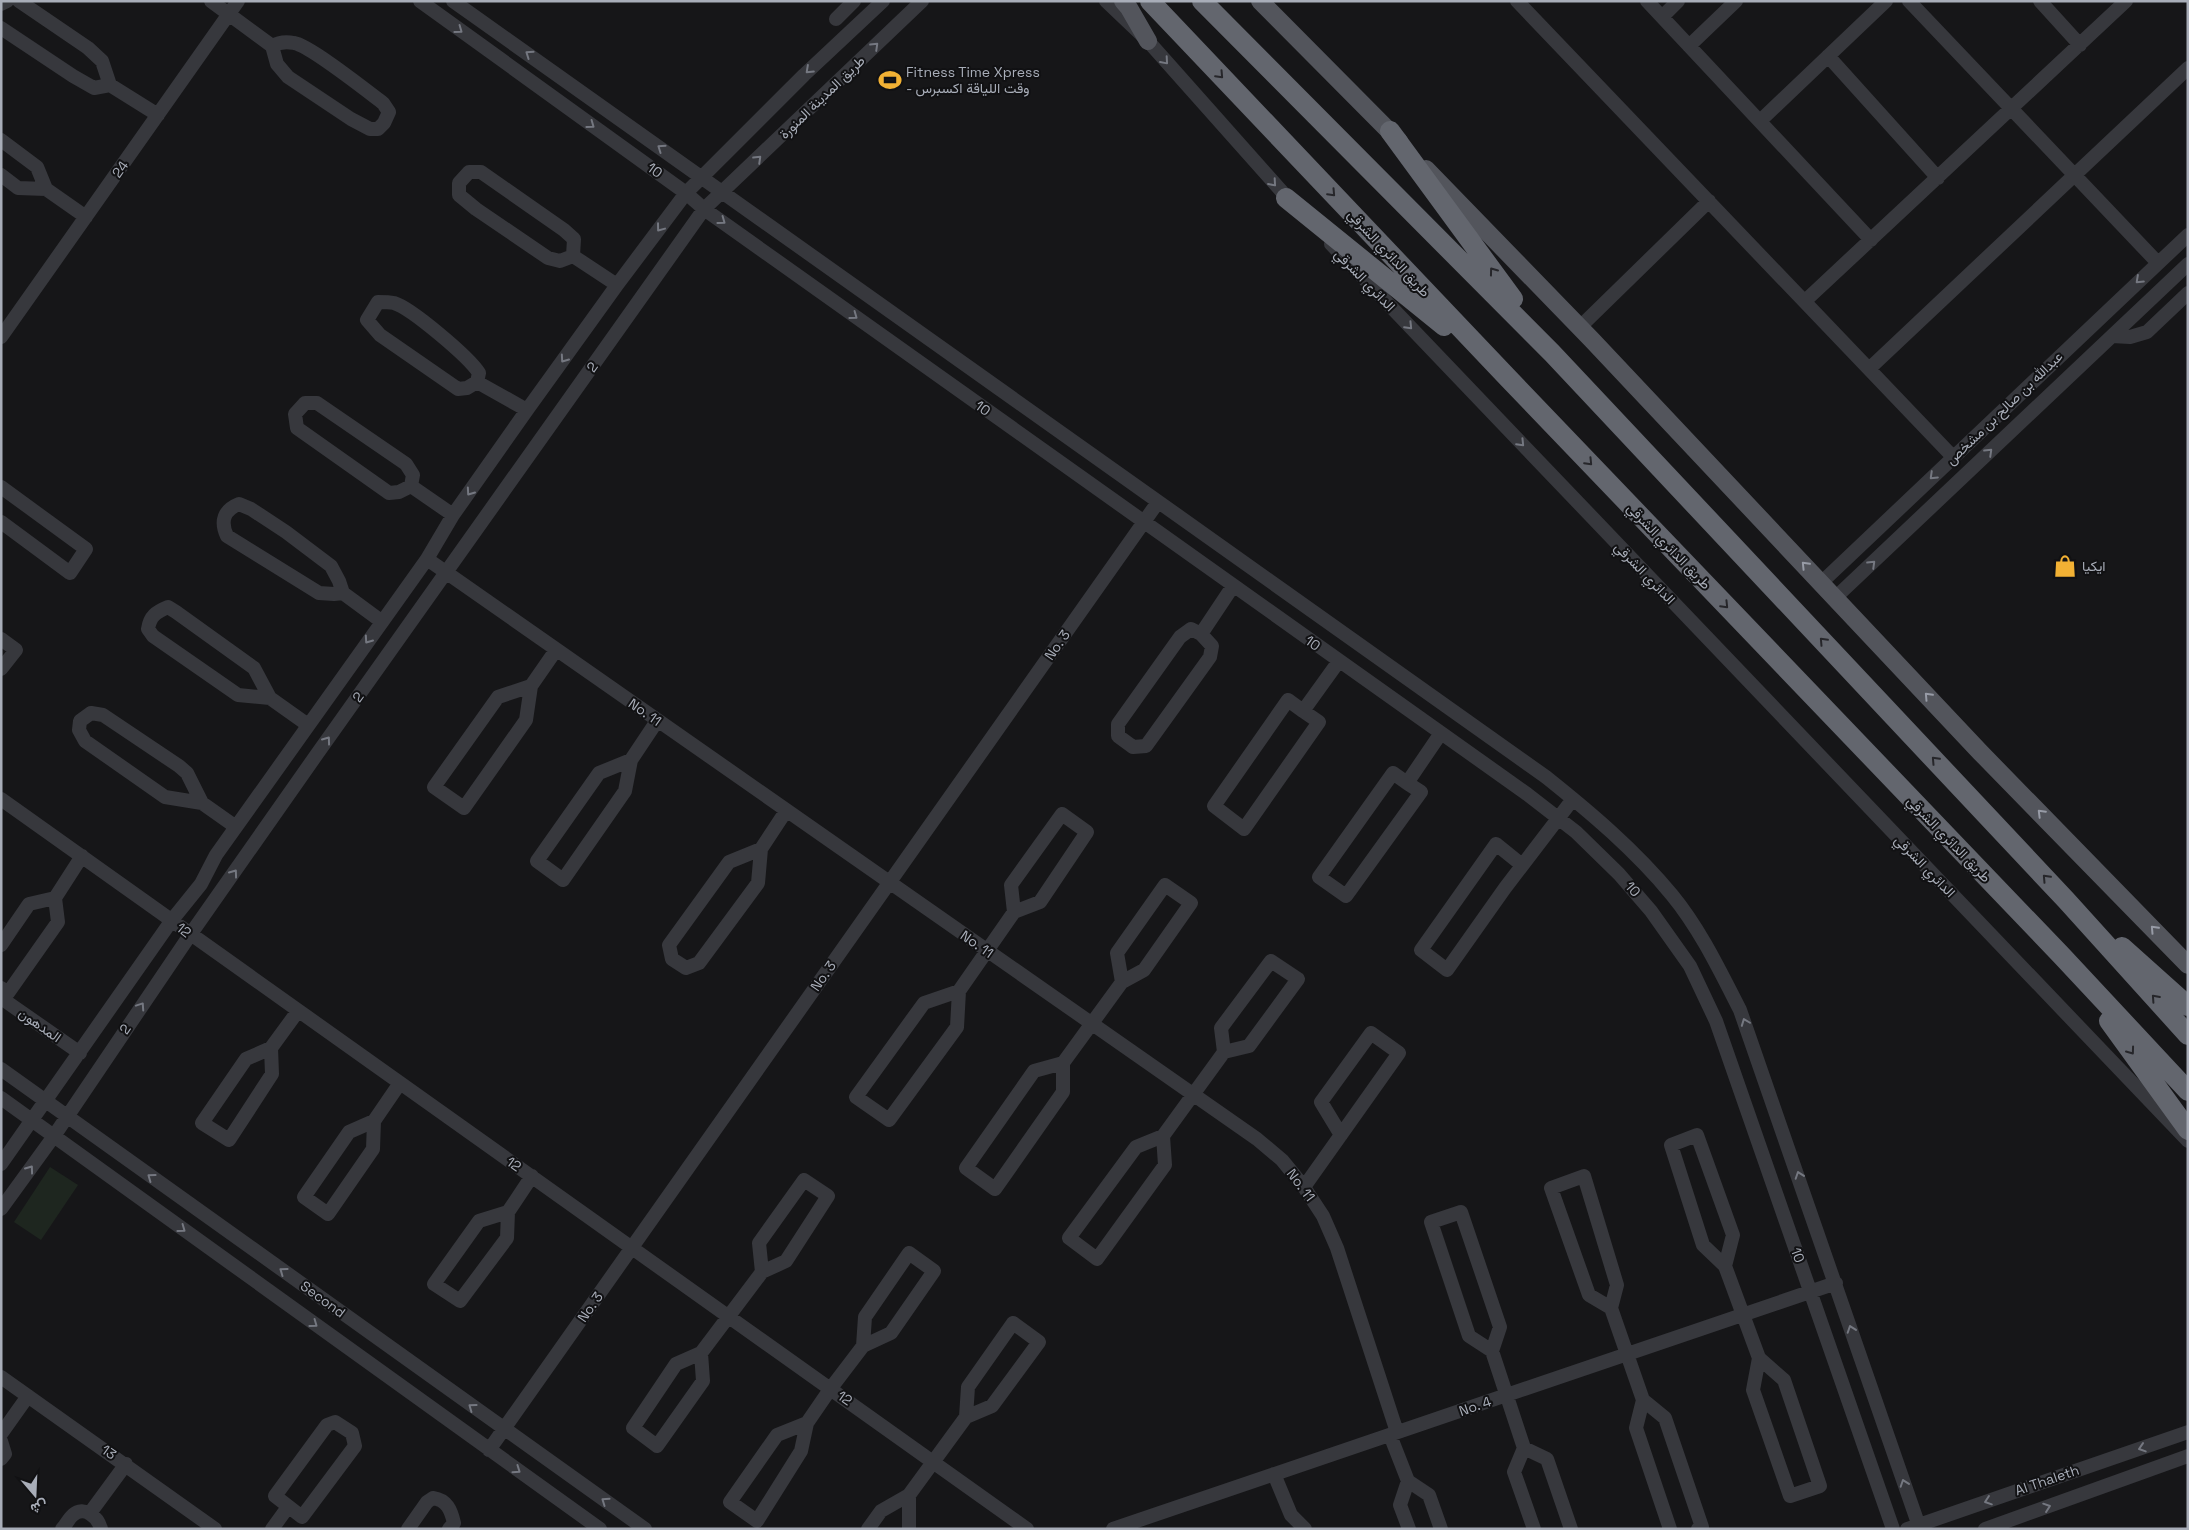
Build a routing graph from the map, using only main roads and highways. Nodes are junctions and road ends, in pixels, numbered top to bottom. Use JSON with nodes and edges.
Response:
{"nodes":[{"id":1,"x":1123,"y":1,"type":"edge"},
{"id":2,"x":1150,"y":1,"type":"edge"},
{"id":3,"x":1202,"y":1,"type":"edge"},
{"id":4,"x":1260,"y":1,"type":"edge"},
{"id":5,"x":1148,"y":41,"type":"road end"},
{"id":6,"x":1390,"y":131,"type":"junction"},
{"id":7,"x":1286,"y":198,"type":"road end"},
{"id":8,"x":1552,"y":353,"type":"junction"},
{"id":9,"x":1508,"y":378,"type":"junction"},
{"id":10,"x":2066,"y":900,"type":"junction"},
{"id":11,"x":2061,"y":955,"type":"junction"},
{"id":12,"x":2188,"y":965,"type":"edge"},
{"id":13,"x":2188,"y":1006,"type":"edge"},
{"id":14,"x":2188,"y":1035,"type":"edge"},
{"id":15,"x":2188,"y":1091,"type":"edge"},
{"id":16,"x":2188,"y":1130,"type":"edge"}],
"edges":[{"from":1,"to":5,"type":"main road"},
{"from":2,"to":9,"type":"highway","name":"طريق الدائري الشرقي","one_way":true},
{"from":3,"to":8,"type":"highway"},
{"from":4,"to":6,"type":"main road"},
{"from":8,"to":6,"type":"highway","one_way":true},
{"from":12,"to":6,"type":"main road","one_way":true},
{"from":7,"to":9,"type":"highway"},
{"from":10,"to":8,"type":"highway","one_way":true},
{"from":9,"to":11,"type":"highway","name":"طريق الدائري الشرقي","one_way":true},
{"from":10,"to":13,"type":"highway"},
{"from":14,"to":10,"type":"highway","one_way":true},
{"from":11,"to":15,"type":"highway","name":"طريق الدائري الشرقي"},
{"from":11,"to":16,"type":"highway","one_way":true}]}
